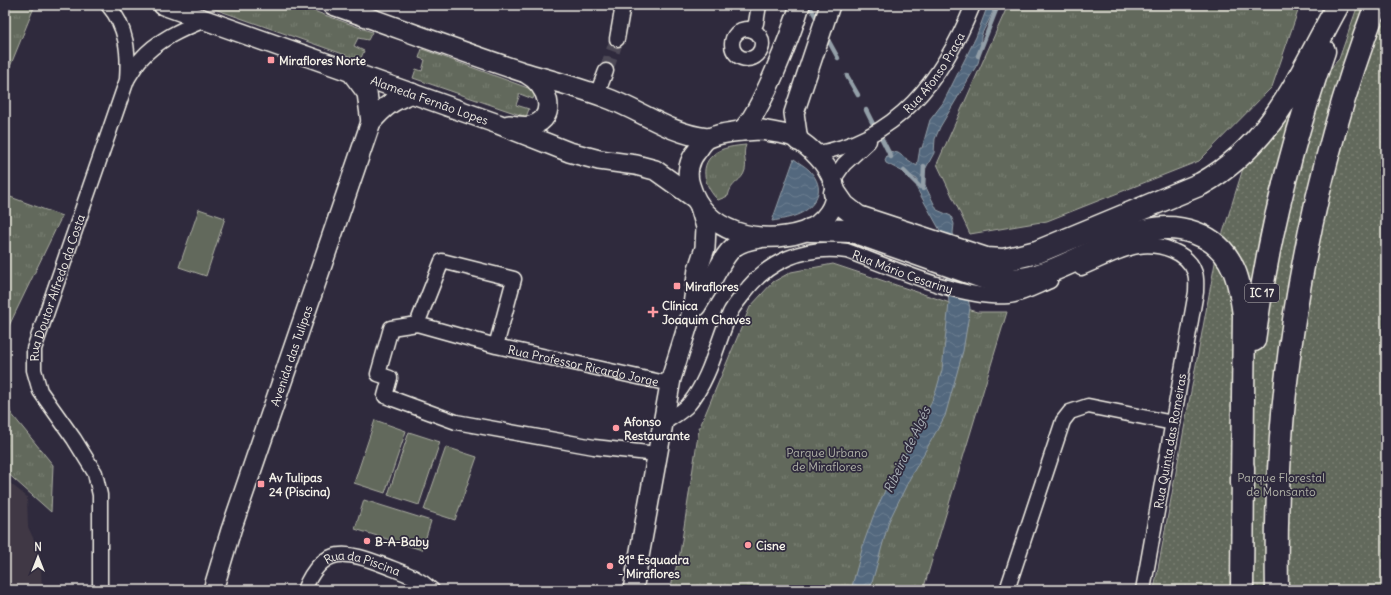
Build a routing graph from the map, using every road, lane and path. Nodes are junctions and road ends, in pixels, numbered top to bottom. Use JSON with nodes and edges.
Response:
{"nodes":[{"id":1,"x":108,"y":5,"type":"edge"},
{"id":2,"x":163,"y":5,"type":"edge"},
{"id":3,"x":333,"y":5,"type":"edge"},
{"id":4,"x":623,"y":5,"type":"edge"},
{"id":5,"x":759,"y":5,"type":"edge"},
{"id":6,"x":800,"y":5,"type":"edge"},
{"id":7,"x":830,"y":5,"type":"edge"},
{"id":8,"x":973,"y":5,"type":"edge"},
{"id":9,"x":1339,"y":5,"type":"edge"},
{"id":10,"x":1376,"y":5,"type":"edge"},
{"id":11,"x":205,"y":20,"type":"junction"},
{"id":12,"x":752,"y":30,"type":"dead end"},
{"id":13,"x":617,"y":39,"type":"tunnel mouth"},
{"id":14,"x":606,"y":71,"type":"tunnel mouth"},
{"id":15,"x":352,"y":72,"type":"junction"},
{"id":16,"x":522,"y":72,"type":"junction"},
{"id":17,"x":127,"y":80,"type":"junction"},
{"id":18,"x":412,"y":94,"type":"junction"},
{"id":19,"x":598,"y":94,"type":"junction"},
{"id":20,"x":371,"y":122,"type":"junction"},
{"id":21,"x":498,"y":124,"type":"junction"},
{"id":22,"x":881,"y":129,"type":"junction"},
{"id":23,"x":741,"y":131,"type":"junction"},
{"id":24,"x":707,"y":138,"type":"junction"},
{"id":25,"x":798,"y":141,"type":"junction"},
{"id":26,"x":813,"y":154,"type":"junction"},
{"id":27,"x":834,"y":187,"type":"junction"},
{"id":28,"x":697,"y":202,"type":"junction"},
{"id":29,"x":810,"y":230,"type":"junction"},
{"id":30,"x":760,"y":238,"type":"junction"},
{"id":31,"x":1196,"y":292,"type":"joint"},
{"id":32,"x":692,"y":312,"type":"junction"},
{"id":33,"x":417,"y":324,"type":"junction"},
{"id":34,"x":496,"y":346,"type":"junction"},
{"id":35,"x":670,"y":384,"type":"junction"},
{"id":36,"x":1173,"y":423,"type":"junction"},
{"id":37,"x":662,"y":424,"type":"junction"},
{"id":38,"x":657,"y":454,"type":"junction"},
{"id":39,"x":1242,"y":483,"type":"junction"},
{"id":40,"x":100,"y":590,"type":"edge"},
{"id":41,"x":213,"y":590,"type":"edge"},
{"id":42,"x":304,"y":590,"type":"edge"},
{"id":43,"x":432,"y":590,"type":"edge"},
{"id":44,"x":633,"y":590,"type":"edge"},
{"id":45,"x":1007,"y":590,"type":"edge"},
{"id":46,"x":1143,"y":590,"type":"edge"},
{"id":47,"x":1242,"y":590,"type":"edge"},
{"id":48,"x":1277,"y":590,"type":"edge"}],
"edges":[{"from":1,"to":17,"type":"street","name":"Rua Doutor Alfredo da Costa"},
{"from":2,"to":11,"type":"street","name":"Alameda Fernão Lopes"},
{"from":3,"to":16,"type":"street"},
{"from":4,"to":13,"type":"street"},
{"from":5,"to":12,"type":"street"},
{"from":6,"to":23,"type":"street"},
{"from":7,"to":25,"type":"street"},
{"from":8,"to":22,"type":"street","name":"Rua Afonso Praça"},
{"from":9,"to":27,"type":"highway"},
{"from":9,"to":39,"type":"highway","number":"IC 17"},
{"from":10,"to":48,"type":"highway","number":"IC 17"},
{"from":11,"to":15,"type":"street","name":"Alameda Fernão Lopes"},
{"from":11,"to":17,"type":"street"},
{"from":14,"to":19,"type":"street"},
{"from":15,"to":18,"type":"street","name":"Alameda Fernão Lopes"},
{"from":15,"to":20,"type":"street","name":"Avenida das Tulipas"},
{"from":16,"to":19,"type":"street"},
{"from":16,"to":21,"type":"street"},
{"from":17,"to":40,"type":"street","name":"Rua Doutor Alfredo da Costa"},
{"from":18,"to":20,"type":"street","name":"Avenida das Tulipas"},
{"from":18,"to":21,"type":"street","name":"Alameda Fernão Lopes"},
{"from":19,"to":24,"type":"street"},
{"from":20,"to":41,"type":"street","name":"Avenida das Tulipas"},
{"from":21,"to":28,"type":"street","name":"Alameda Fernão Lopes"},
{"from":22,"to":26,"type":"street","name":"Rua Afonso Praça"},
{"from":22,"to":27,"type":"street","name":"Rua Afonso Praça"},
{"from":23,"to":24,"type":"street"},
{"from":23,"to":25,"type":"street"},
{"from":24,"to":28,"type":"street"},
{"from":25,"to":26,"type":"street"},
{"from":26,"to":27,"type":"street"},
{"from":27,"to":29,"type":"street"},
{"from":28,"to":30,"type":"street"},
{"from":28,"to":32,"type":"street"},
{"from":29,"to":30,"type":"street"},
{"from":29,"to":39,"type":"highway"},
{"from":30,"to":32,"type":"street"},
{"from":31,"to":36,"type":"street","name":"Rua Quinta das Romeiras"},
{"from":31,"to":37,"type":"street","name":"Rua Mário Cesariny"},
{"from":32,"to":35,"type":"street"},
{"from":33,"to":34,"type":"street","name":"Rua Professor Ricardo Jorge"},
{"from":33,"to":34,"type":"street","name":"Rua Professor Ricardo Jorge"},
{"from":33,"to":38,"type":"street"},
{"from":34,"to":35,"type":"street","name":"Rua Professor Ricardo Jorge"},
{"from":35,"to":37,"type":"street"},
{"from":36,"to":45,"type":"street"},
{"from":36,"to":46,"type":"street","name":"Rua Quinta das Romeiras"},
{"from":37,"to":38,"type":"street"},
{"from":38,"to":44,"type":"street"},
{"from":39,"to":47,"type":"highway","number":"IC 17"},
{"from":42,"to":43,"type":"street","name":"Rua da Piscina"}]}
